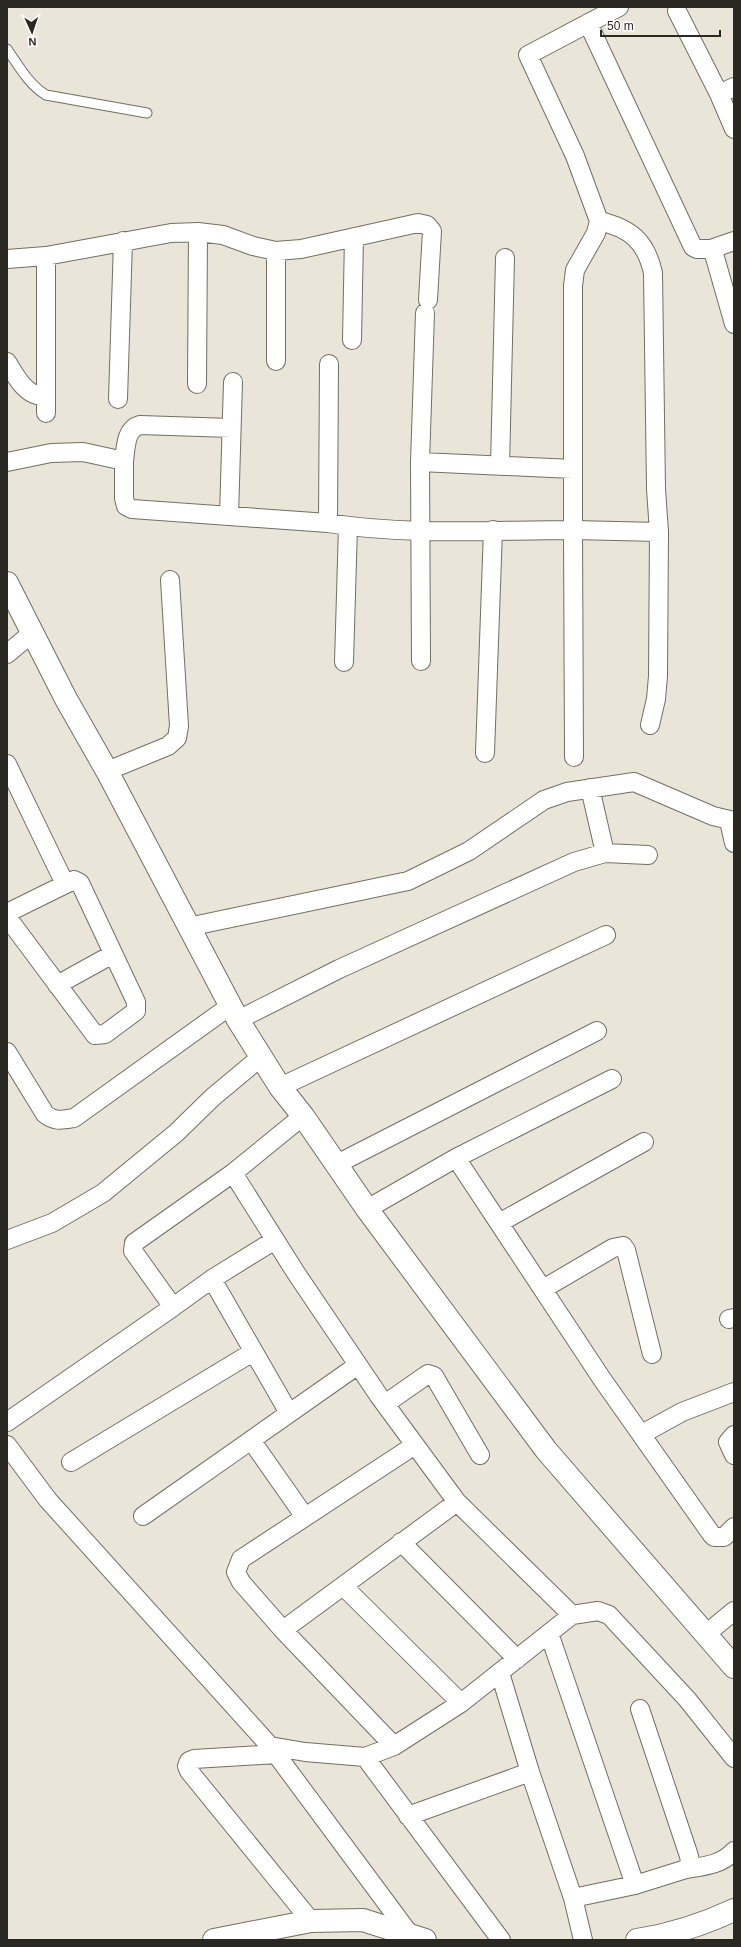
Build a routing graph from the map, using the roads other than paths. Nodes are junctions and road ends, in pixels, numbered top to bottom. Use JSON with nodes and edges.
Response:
{"nodes":[{"id":1,"x":619,"y":7,"type":"edge"},
{"id":2,"x":680,"y":8,"type":"edge"},
{"id":3,"x":588,"y":23,"type":"junction"},
{"id":4,"x":7,"y":49,"type":"edge"},
{"id":5,"x":726,"y":91,"type":"edge"},
{"id":6,"x":147,"y":113,"type":"dead end"},
{"id":7,"x":734,"y":129,"type":"edge"},
{"id":8,"x":595,"y":211,"type":"junction"},
{"id":9,"x":198,"y":232,"type":"junction"},
{"id":10,"x":354,"y":237,"type":"junction"},
{"id":11,"x":123,"y":241,"type":"junction"},
{"id":12,"x":734,"y":241,"type":"edge"},
{"id":13,"x":711,"y":249,"type":"junction"},
{"id":14,"x":276,"y":251,"type":"junction"},
{"id":15,"x":46,"y":256,"type":"junction"},
{"id":16,"x":505,"y":258,"type":"dead end"},
{"id":17,"x":7,"y":259,"type":"edge"},
{"id":18,"x":734,"y":324,"type":"edge"},
{"id":19,"x":352,"y":340,"type":"dead end"},
{"id":20,"x":276,"y":361,"type":"dead end"},
{"id":21,"x":7,"y":362,"type":"edge"},
{"id":22,"x":328,"y":364,"type":"dead end"},
{"id":23,"x":233,"y":382,"type":"dead end"},
{"id":24,"x":197,"y":384,"type":"dead end"},
{"id":25,"x":118,"y":399,"type":"dead end"},
{"id":26,"x":232,"y":428,"type":"junction"},
{"id":27,"x":124,"y":461,"type":"junction"},
{"id":28,"x":7,"y":462,"type":"edge"},
{"id":29,"x":420,"y":462,"type":"junction"},
{"id":30,"x":500,"y":466,"type":"junction"},
{"id":31,"x":573,"y":469,"type":"junction"},
{"id":32,"x":228,"y":516,"type":"junction"},
{"id":33,"x":328,"y":523,"type":"junction"},
{"id":34,"x":348,"y":526,"type":"junction"},
{"id":35,"x":420,"y":530,"type":"junction"},
{"id":36,"x":493,"y":530,"type":"junction"},
{"id":37,"x":573,"y":530,"type":"junction"},
{"id":38,"x":659,"y":532,"type":"junction"},
{"id":39,"x":170,"y":580,"type":"dead end"},
{"id":40,"x":7,"y":583,"type":"edge"},
{"id":41,"x":32,"y":633,"type":"junction"},
{"id":42,"x":7,"y":654,"type":"edge"},
{"id":43,"x":421,"y":661,"type":"dead end"},
{"id":44,"x":344,"y":662,"type":"dead end"},
{"id":45,"x":650,"y":725,"type":"dead end"},
{"id":46,"x":485,"y":753,"type":"dead end"},
{"id":47,"x":574,"y":757,"type":"dead end"},
{"id":48,"x":7,"y":764,"type":"edge"},
{"id":49,"x":106,"y":771,"type":"junction"},
{"id":50,"x":590,"y":788,"type":"junction"},
{"id":51,"x":725,"y":819,"type":"edge"},
{"id":52,"x":734,"y":843,"type":"edge"},
{"id":53,"x":605,"y":853,"type":"junction"},
{"id":54,"x":648,"y":855,"type":"dead end"},
{"id":55,"x":65,"y":884,"type":"junction"},
{"id":56,"x":7,"y":913,"type":"edge"},
{"id":57,"x":7,"y":918,"type":"edge"},
{"id":58,"x":188,"y":927,"type":"junction"},
{"id":59,"x":606,"y":935,"type":"dead end"},
{"id":60,"x":113,"y":954,"type":"junction"},
{"id":61,"x":57,"y":985,"type":"junction"},
{"id":62,"x":234,"y":1013,"type":"junction"},
{"id":63,"x":596,"y":1031,"type":"dead end"},
{"id":64,"x":7,"y":1052,"type":"edge"},
{"id":65,"x":260,"y":1057,"type":"junction"},
{"id":66,"x":612,"y":1079,"type":"dead end"},
{"id":67,"x":280,"y":1087,"type":"junction"},
{"id":68,"x":303,"y":1116,"type":"junction"},
{"id":69,"x":644,"y":1142,"type":"dead end"},
{"id":70,"x":456,"y":1158,"type":"junction"},
{"id":71,"x":335,"y":1165,"type":"junction"},
{"id":72,"x":233,"y":1172,"type":"junction"},
{"id":73,"x":367,"y":1210,"type":"junction"},
{"id":74,"x":499,"y":1223,"type":"junction"},
{"id":75,"x":7,"y":1240,"type":"edge"},
{"id":76,"x":275,"y":1240,"type":"junction"},
{"id":77,"x":212,"y":1279,"type":"junction"},
{"id":78,"x":543,"y":1289,"type":"junction"},
{"id":79,"x":173,"y":1307,"type":"junction"},
{"id":80,"x":253,"y":1352,"type":"junction"},
{"id":81,"x":652,"y":1354,"type":"dead end"},
{"id":82,"x":358,"y":1365,"type":"junction"},
{"id":83,"x":734,"y":1392,"type":"edge"},
{"id":84,"x":385,"y":1404,"type":"junction"},
{"id":85,"x":290,"y":1413,"type":"junction"},
{"id":86,"x":7,"y":1422,"type":"edge"},
{"id":87,"x":642,"y":1434,"type":"junction"},
{"id":88,"x":734,"y":1435,"type":"edge"},
{"id":89,"x":251,"y":1440,"type":"junction"},
{"id":90,"x":7,"y":1445,"type":"edge"},
{"id":91,"x":415,"y":1445,"type":"junction"},
{"id":92,"x":480,"y":1454,"type":"dead end"},
{"id":93,"x":734,"y":1455,"type":"edge"},
{"id":94,"x":72,"y":1462,"type":"dead end"},
{"id":95,"x":457,"y":1502,"type":"junction"},
{"id":96,"x":143,"y":1516,"type":"dead end"},
{"id":97,"x":304,"y":1518,"type":"junction"},
{"id":98,"x":734,"y":1527,"type":"edge"},
{"id":99,"x":401,"y":1542,"type":"junction"},
{"id":100,"x":343,"y":1586,"type":"junction"},
{"id":101,"x":734,"y":1611,"type":"edge"},
{"id":102,"x":572,"y":1615,"type":"junction"},
{"id":103,"x":282,"y":1630,"type":"junction"},
{"id":104,"x":549,"y":1633,"type":"junction"},
{"id":105,"x":706,"y":1634,"type":"junction"},
{"id":106,"x":517,"y":1659,"type":"junction"},
{"id":107,"x":734,"y":1667,"type":"edge"},
{"id":108,"x":500,"y":1673,"type":"junction"},
{"id":109,"x":461,"y":1703,"type":"junction"},
{"id":110,"x":640,"y":1709,"type":"dead end"},
{"id":111,"x":394,"y":1746,"type":"junction"},
{"id":112,"x":274,"y":1750,"type":"junction"},
{"id":113,"x":364,"y":1757,"type":"junction"},
{"id":114,"x":734,"y":1758,"type":"edge"},
{"id":115,"x":530,"y":1772,"type":"junction"},
{"id":116,"x":408,"y":1816,"type":"junction"},
{"id":117,"x":734,"y":1851,"type":"edge"},
{"id":118,"x":686,"y":1870,"type":"junction"},
{"id":119,"x":635,"y":1885,"type":"junction"},
{"id":120,"x":573,"y":1898,"type":"junction"},
{"id":121,"x":734,"y":1910,"type":"edge"},
{"id":122,"x":311,"y":1921,"type":"junction"},
{"id":123,"x":418,"y":1938,"type":"edge"},
{"id":124,"x":214,"y":1940,"type":"edge"},
{"id":125,"x":501,"y":1940,"type":"edge"},
{"id":126,"x":583,"y":1940,"type":"edge"},
{"id":127,"x":637,"y":1940,"type":"edge"}],
"edges":[{"from":1,"to":3,"type":"street"},
{"from":2,"to":5,"type":"street"},
{"from":3,"to":8,"type":"street"},
{"from":3,"to":13,"type":"street"},
{"from":4,"to":6,"type":"lane"},
{"from":5,"to":7,"type":"street"},
{"from":8,"to":31,"type":"street"},
{"from":8,"to":38,"type":"street"},
{"from":9,"to":11,"type":"street"},
{"from":9,"to":14,"type":"street"},
{"from":9,"to":24,"type":"street"},
{"from":10,"to":14,"type":"street"},
{"from":10,"to":19,"type":"street"},
{"from":10,"to":29,"type":"street"},
{"from":11,"to":15,"type":"street"},
{"from":11,"to":25,"type":"street"},
{"from":12,"to":13,"type":"street"},
{"from":13,"to":18,"type":"street"},
{"from":14,"to":20,"type":"street"},
{"from":15,"to":17,"type":"street"},
{"from":15,"to":21,"type":"street"},
{"from":16,"to":30,"type":"street"},
{"from":22,"to":33,"type":"street"},
{"from":23,"to":26,"type":"street"},
{"from":26,"to":27,"type":"street"},
{"from":26,"to":32,"type":"street"},
{"from":27,"to":28,"type":"street"},
{"from":27,"to":32,"type":"street"},
{"from":29,"to":30,"type":"street"},
{"from":29,"to":35,"type":"street"},
{"from":30,"to":31,"type":"street"},
{"from":31,"to":37,"type":"street"},
{"from":32,"to":33,"type":"street"},
{"from":33,"to":34,"type":"street"},
{"from":34,"to":35,"type":"street"},
{"from":34,"to":44,"type":"street"},
{"from":35,"to":36,"type":"street"},
{"from":35,"to":43,"type":"street"},
{"from":36,"to":37,"type":"street"},
{"from":36,"to":46,"type":"street"},
{"from":37,"to":38,"type":"street"},
{"from":37,"to":47,"type":"street"},
{"from":38,"to":45,"type":"street"},
{"from":39,"to":49,"type":"street"},
{"from":40,"to":41,"type":"street"},
{"from":41,"to":42,"type":"street"},
{"from":41,"to":49,"type":"street"},
{"from":48,"to":55,"type":"street"},
{"from":49,"to":58,"type":"street"},
{"from":50,"to":51,"type":"street"},
{"from":50,"to":53,"type":"street"},
{"from":50,"to":58,"type":"street"},
{"from":51,"to":52,"type":"street"},
{"from":53,"to":54,"type":"street"},
{"from":53,"to":62,"type":"street"},
{"from":55,"to":56,"type":"street"},
{"from":55,"to":60,"type":"street"},
{"from":57,"to":61,"type":"street"},
{"from":58,"to":62,"type":"street"},
{"from":59,"to":67,"type":"street"},
{"from":60,"to":61,"type":"street"},
{"from":60,"to":61,"type":"street"},
{"from":62,"to":64,"type":"street"},
{"from":62,"to":65,"type":"street"},
{"from":63,"to":71,"type":"street"},
{"from":65,"to":67,"type":"street"},
{"from":65,"to":75,"type":"street"},
{"from":66,"to":70,"type":"street"},
{"from":67,"to":68,"type":"street"},
{"from":68,"to":71,"type":"street"},
{"from":68,"to":72,"type":"street"},
{"from":69,"to":74,"type":"street"},
{"from":70,"to":73,"type":"street"},
{"from":70,"to":74,"type":"street"},
{"from":71,"to":73,"type":"street"},
{"from":72,"to":76,"type":"street"},
{"from":72,"to":79,"type":"street"},
{"from":73,"to":105,"type":"street"},
{"from":74,"to":78,"type":"street"},
{"from":76,"to":77,"type":"street"},
{"from":76,"to":82,"type":"street"},
{"from":77,"to":79,"type":"street"},
{"from":77,"to":80,"type":"street"},
{"from":78,"to":81,"type":"street"},
{"from":78,"to":87,"type":"street"},
{"from":79,"to":86,"type":"street"},
{"from":80,"to":85,"type":"street"},
{"from":80,"to":94,"type":"street"},
{"from":82,"to":84,"type":"street"},
{"from":82,"to":85,"type":"street"},
{"from":83,"to":87,"type":"street"},
{"from":84,"to":91,"type":"street"},
{"from":84,"to":92,"type":"street"},
{"from":85,"to":89,"type":"street"},
{"from":87,"to":98,"type":"street"},
{"from":88,"to":93,"type":"street"},
{"from":89,"to":96,"type":"street"},
{"from":89,"to":97,"type":"street"},
{"from":90,"to":112,"type":"street"},
{"from":91,"to":95,"type":"street"},
{"from":91,"to":97,"type":"street"},
{"from":95,"to":99,"type":"street"},
{"from":95,"to":102,"type":"street"},
{"from":97,"to":103,"type":"street"},
{"from":99,"to":100,"type":"street"},
{"from":99,"to":106,"type":"street"},
{"from":100,"to":103,"type":"street"},
{"from":100,"to":109,"type":"street"},
{"from":101,"to":105,"type":"street"},
{"from":102,"to":104,"type":"street"},
{"from":102,"to":114,"type":"street"},
{"from":103,"to":111,"type":"street"},
{"from":104,"to":106,"type":"street"},
{"from":104,"to":119,"type":"street"},
{"from":105,"to":107,"type":"street"},
{"from":106,"to":108,"type":"street"},
{"from":108,"to":109,"type":"street"},
{"from":108,"to":115,"type":"street"},
{"from":109,"to":111,"type":"street"},
{"from":110,"to":118,"type":"street"},
{"from":111,"to":113,"type":"street"},
{"from":112,"to":113,"type":"street"},
{"from":112,"to":122,"type":"street"},
{"from":112,"to":123,"type":"street"},
{"from":113,"to":116,"type":"street"},
{"from":115,"to":116,"type":"street"},
{"from":115,"to":120,"type":"street"},
{"from":116,"to":125,"type":"street"},
{"from":117,"to":118,"type":"street"},
{"from":118,"to":119,"type":"street"},
{"from":119,"to":120,"type":"street"},
{"from":120,"to":126,"type":"street"},
{"from":121,"to":127,"type":"street"},
{"from":122,"to":123,"type":"street"},
{"from":122,"to":124,"type":"street"}]}
